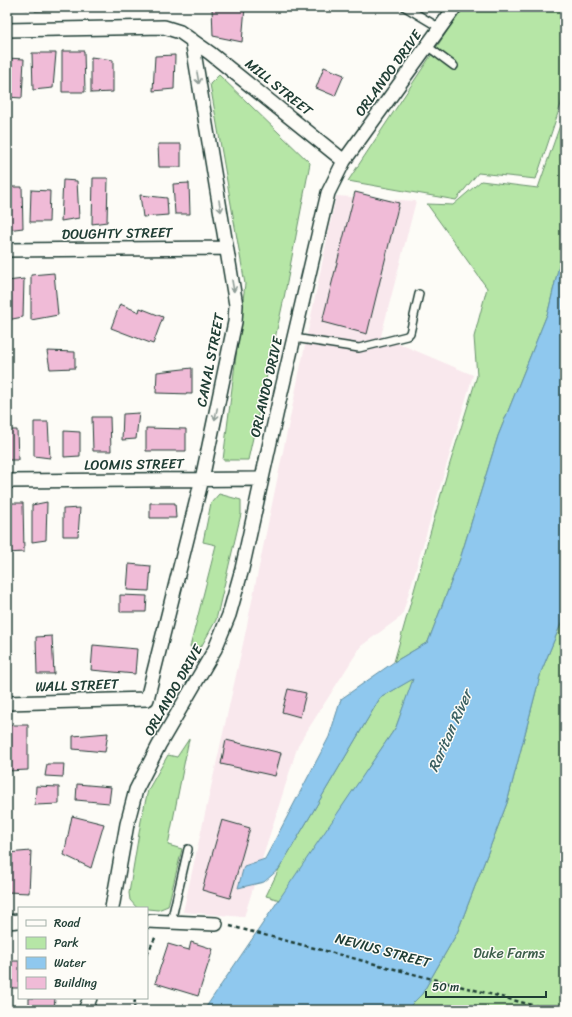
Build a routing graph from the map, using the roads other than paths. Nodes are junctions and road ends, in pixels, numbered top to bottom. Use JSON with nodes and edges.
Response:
{"nodes":[{"id":1,"x":405,"y":7,"type":"edge"},
{"id":2,"x":455,"y":7,"type":"edge"},
{"id":3,"x":440,"y":28,"type":"junction"},
{"id":4,"x":7,"y":30,"type":"edge"},
{"id":5,"x":192,"y":40,"type":"junction"},
{"id":6,"x":427,"y":46,"type":"junction"},
{"id":7,"x":454,"y":66,"type":"dead end"},
{"id":8,"x":344,"y":161,"type":"junction"},
{"id":9,"x":226,"y":248,"type":"junction"},
{"id":10,"x":7,"y":250,"type":"edge"},
{"id":11,"x":419,"y":294,"type":"dead end"},
{"id":12,"x":294,"y":338,"type":"junction"},
{"id":13,"x":202,"y":479,"type":"junction"},
{"id":14,"x":262,"y":479,"type":"junction"},
{"id":15,"x":7,"y":481,"type":"edge"},
{"id":16,"x":147,"y":699,"type":"joint"},
{"id":17,"x":7,"y":703,"type":"edge"},
{"id":18,"x":188,"y":849,"type":"dead end"},
{"id":19,"x":112,"y":907,"type":"edge"},
{"id":20,"x":18,"y":921,"type":"edge"},
{"id":21,"x":148,"y":921,"type":"edge"},
{"id":22,"x":7,"y":922,"type":"edge"},
{"id":23,"x":171,"y":922,"type":"junction"},
{"id":24,"x":216,"y":924,"type":"dead end"},
{"id":25,"x":90,"y":999,"type":"edge"},
{"id":26,"x":85,"y":1010,"type":"edge"}],
"edges":[{"from":1,"to":3,"type":"lane"},
{"from":2,"to":3,"type":"street","name":"ORLANDO DRIVE"},
{"from":3,"to":6,"type":"street","name":"ORLANDO DRIVE"},
{"from":4,"to":5,"type":"street"},
{"from":5,"to":8,"type":"street","name":"MILL STREET"},
{"from":5,"to":9,"type":"street","name":"CANAL STREET","one_way":true},
{"from":6,"to":7,"type":"lane"},
{"from":6,"to":8,"type":"street","name":"ORLANDO DRIVE"},
{"from":8,"to":12,"type":"street","name":"ORLANDO DRIVE"},
{"from":9,"to":10,"type":"street","name":"DOUGHTY STREET"},
{"from":9,"to":13,"type":"street","name":"CANAL STREET","one_way":true},
{"from":11,"to":12,"type":"lane"},
{"from":12,"to":14,"type":"street","name":"ORLANDO DRIVE"},
{"from":13,"to":14,"type":"street","name":"LOOMIS STREET"},
{"from":13,"to":15,"type":"street","name":"LOOMIS STREET"},
{"from":13,"to":16,"type":"street","name":"CANAL STREET"},
{"from":14,"to":19,"type":"street","name":"ORLANDO DRIVE"},
{"from":16,"to":17,"type":"street","name":"WALL STREET"},
{"from":18,"to":23,"type":"lane"},
{"from":20,"to":22,"type":"street"},
{"from":21,"to":23,"type":"street"},
{"from":23,"to":24,"type":"street"},
{"from":25,"to":26,"type":"street"}]}
